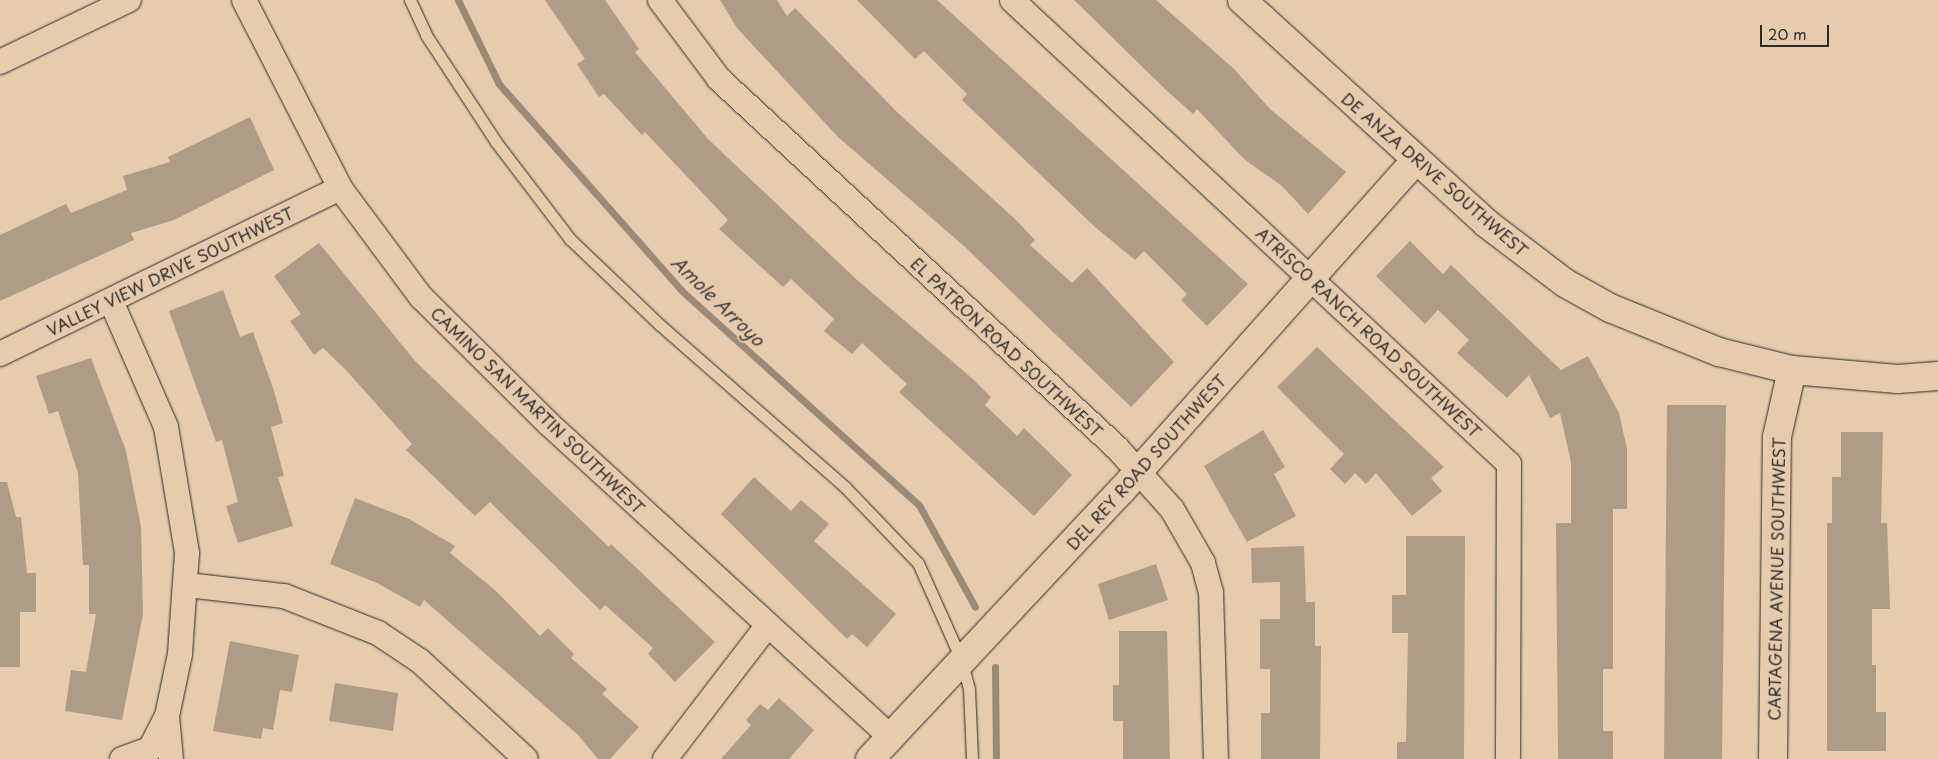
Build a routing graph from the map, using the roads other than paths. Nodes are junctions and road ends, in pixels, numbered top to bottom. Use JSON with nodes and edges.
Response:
{"nodes":[{"id":1,"x":129,"y":0,"type":"edge"},
{"id":2,"x":244,"y":0,"type":"edge"},
{"id":3,"x":410,"y":0,"type":"edge"},
{"id":4,"x":660,"y":0,"type":"edge"},
{"id":5,"x":1012,"y":0,"type":"edge"},
{"id":6,"x":1242,"y":0,"type":"edge"},
{"id":7,"x":0,"y":62,"type":"edge"},
{"id":8,"x":1416,"y":160,"type":"junction"},
{"id":9,"x":340,"y":188,"type":"junction"},
{"id":10,"x":1310,"y":275,"type":"junction"},
{"id":11,"x":111,"y":301,"type":"junction"},
{"id":12,"x":0,"y":354,"type":"edge"},
{"id":13,"x":1792,"y":370,"type":"junction"},
{"id":14,"x":1938,"y":376,"type":"edge"},
{"id":15,"x":1140,"y":470,"type":"junction"},
{"id":16,"x":187,"y":585,"type":"junction"},
{"id":17,"x":767,"y":626,"type":"junction"},
{"id":18,"x":963,"y":657,"type":"junction"},
{"id":19,"x":167,"y":716,"type":"junction"},
{"id":20,"x":890,"y":736,"type":"junction"},
{"id":21,"x":122,"y":759,"type":"edge"},
{"id":22,"x":171,"y":759,"type":"edge"},
{"id":23,"x":526,"y":759,"type":"edge"},
{"id":24,"x":665,"y":759,"type":"edge"},
{"id":25,"x":870,"y":759,"type":"edge"},
{"id":26,"x":972,"y":759,"type":"edge"},
{"id":27,"x":1216,"y":759,"type":"edge"},
{"id":28,"x":1508,"y":759,"type":"edge"},
{"id":29,"x":1773,"y":759,"type":"edge"}],
"edges":[{"from":1,"to":7,"type":"street"},
{"from":2,"to":9,"type":"street","name":"CAMINO SAN MARTIN SOUTHWEST"},
{"from":3,"to":18,"type":"lane"},
{"from":4,"to":15,"type":"street","name":"EL PATRON ROAD SOUTHWEST"},
{"from":5,"to":10,"type":"street","name":"ATRISCO RANCH ROAD SOUTHWEST"},
{"from":6,"to":8,"type":"street","name":"DE ANZA DRIVE SOUTHWEST"},
{"from":8,"to":10,"type":"street","name":"DEL REY ROAD SOUTHWEST"},
{"from":8,"to":13,"type":"street","name":"DE ANZA DRIVE SOUTHWEST"},
{"from":9,"to":11,"type":"street","name":"VALLEY VIEW DRIVE SOUTHWEST"},
{"from":9,"to":17,"type":"street","name":"CAMINO SAN MARTIN SOUTHWEST"},
{"from":10,"to":15,"type":"street","name":"DEL REY ROAD SOUTHWEST"},
{"from":10,"to":28,"type":"street","name":"ATRISCO RANCH ROAD SOUTHWEST"},
{"from":11,"to":12,"type":"street","name":"VALLEY VIEW DRIVE SOUTHWEST"},
{"from":11,"to":16,"type":"street"},
{"from":13,"to":14,"type":"street","name":"DE ANZA DRIVE SOUTHWEST"},
{"from":13,"to":29,"type":"street","name":"CARTAGENA AVENUE SOUTHWEST"},
{"from":15,"to":18,"type":"street","name":"DEL REY ROAD SOUTHWEST"},
{"from":15,"to":27,"type":"street","name":"EL PATRON ROAD SOUTHWEST"},
{"from":16,"to":19,"type":"street"},
{"from":16,"to":23,"type":"street"},
{"from":17,"to":20,"type":"street","name":"CAMINO SAN MARTIN SOUTHWEST"},
{"from":17,"to":24,"type":"street"},
{"from":18,"to":20,"type":"street","name":"DEL REY ROAD SOUTHWEST"},
{"from":18,"to":26,"type":"lane"},
{"from":19,"to":21,"type":"street"},
{"from":19,"to":22,"type":"street"},
{"from":20,"to":25,"type":"street","name":"DEL REY ROAD SOUTHWEST"}]}
